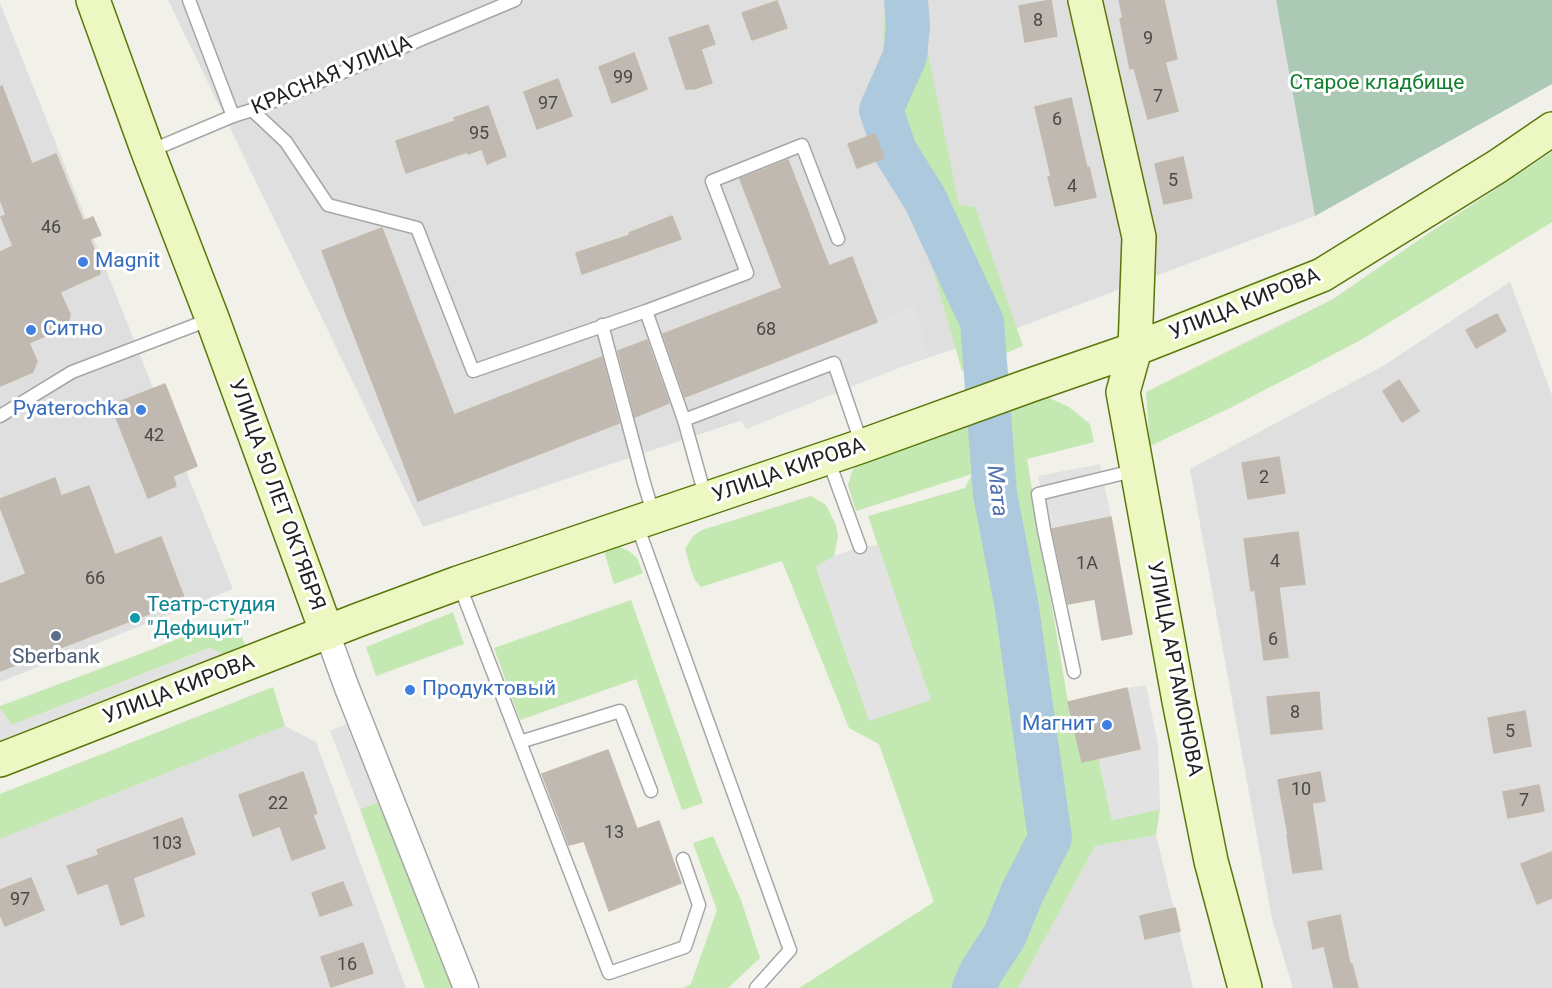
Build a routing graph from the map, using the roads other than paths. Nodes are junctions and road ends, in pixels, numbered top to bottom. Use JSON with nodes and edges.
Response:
{"nodes":[{"id":1,"x":93,"y":0,"type":"edge"},
{"id":2,"x":189,"y":0,"type":"edge"},
{"id":3,"x":515,"y":0,"type":"edge"},
{"id":4,"x":1086,"y":0,"type":"edge"},
{"id":5,"x":252,"y":110,"type":"junction"},
{"id":6,"x":233,"y":116,"type":"junction"},
{"id":7,"x":1552,"y":129,"type":"edge"},
{"id":8,"x":148,"y":152,"type":"junction"},
{"id":9,"x":838,"y":239,"type":"dead end"},
{"id":10,"x":646,"y":311,"type":"junction"},
{"id":11,"x":212,"y":318,"type":"junction"},
{"id":12,"x":602,"y":326,"type":"junction"},
{"id":13,"x":1135,"y":350,"type":"junction"},
{"id":14,"x":0,"y":416,"type":"edge"},
{"id":15,"x":684,"y":420,"type":"junction"},
{"id":16,"x":862,"y":447,"type":"junction"},
{"id":17,"x":828,"y":458,"type":"junction"},
{"id":18,"x":1138,"y":470,"type":"junction"},
{"id":19,"x":706,"y":500,"type":"junction"},
{"id":20,"x":645,"y":520,"type":"junction"},
{"id":21,"x":860,"y":547,"type":"dead end"},
{"id":22,"x":458,"y":583,"type":"junction"},
{"id":23,"x":327,"y":633,"type":"junction"},
{"id":24,"x":1074,"y":672,"type":"dead end"},
{"id":25,"x":520,"y":742,"type":"junction"},
{"id":26,"x":3,"y":755,"type":"edge"},
{"id":27,"x":651,"y":791,"type":"dead end"},
{"id":28,"x":683,"y":859,"type":"dead end"},
{"id":29,"x":466,"y":988,"type":"edge"},
{"id":30,"x":756,"y":988,"type":"edge"},
{"id":31,"x":1245,"y":988,"type":"edge"}],
"edges":[{"from":1,"to":8,"type":"main road","name":"УЛИЦА 50 ЛЕТ ОКТЯБРЯ"},
{"from":2,"to":6,"type":"lane"},
{"from":3,"to":5,"type":"lane","name":"КРАСНАЯ УЛИЦА"},
{"from":4,"to":13,"type":"main road","name":"УЛИЦА АРТАМОНОВА"},
{"from":5,"to":6,"type":"lane","name":"КРАСНАЯ УЛИЦА"},
{"from":5,"to":12,"type":"lane"},
{"from":6,"to":8,"type":"lane","name":"КРАСНАЯ УЛИЦА"},
{"from":7,"to":13,"type":"main road","name":"УЛИЦА КИРОВА"},
{"from":8,"to":11,"type":"main road","name":"УЛИЦА 50 ЛЕТ ОКТЯБРЯ"},
{"from":9,"to":10,"type":"lane"},
{"from":10,"to":12,"type":"lane"},
{"from":10,"to":15,"type":"lane"},
{"from":11,"to":14,"type":"lane"},
{"from":11,"to":23,"type":"main road","name":"УЛИЦА 50 ЛЕТ ОКТЯБРЯ"},
{"from":12,"to":20,"type":"lane"},
{"from":13,"to":16,"type":"main road","name":"УЛИЦА КИРОВА"},
{"from":13,"to":18,"type":"main road","name":"УЛИЦА АРТАМОНОВА"},
{"from":15,"to":16,"type":"lane"},
{"from":15,"to":19,"type":"lane"},
{"from":16,"to":17,"type":"main road","name":"УЛИЦА КИРОВА"},
{"from":17,"to":19,"type":"main road","name":"УЛИЦА КИРОВА"},
{"from":17,"to":21,"type":"lane"},
{"from":18,"to":24,"type":"lane"},
{"from":18,"to":31,"type":"main road","name":"УЛИЦА АРТАМОНОВА"},
{"from":19,"to":20,"type":"main road","name":"УЛИЦА КИРОВА"},
{"from":20,"to":22,"type":"main road","name":"УЛИЦА КИРОВА"},
{"from":20,"to":30,"type":"lane"},
{"from":22,"to":23,"type":"main road","name":"УЛИЦА КИРОВА"},
{"from":22,"to":25,"type":"lane"},
{"from":23,"to":26,"type":"main road","name":"УЛИЦА КИРОВА"},
{"from":23,"to":29,"type":"street","name":"УЛИЦА 50 ЛЕТ ОКТЯБРЯ"},
{"from":25,"to":27,"type":"lane"},
{"from":25,"to":28,"type":"lane"}]}
